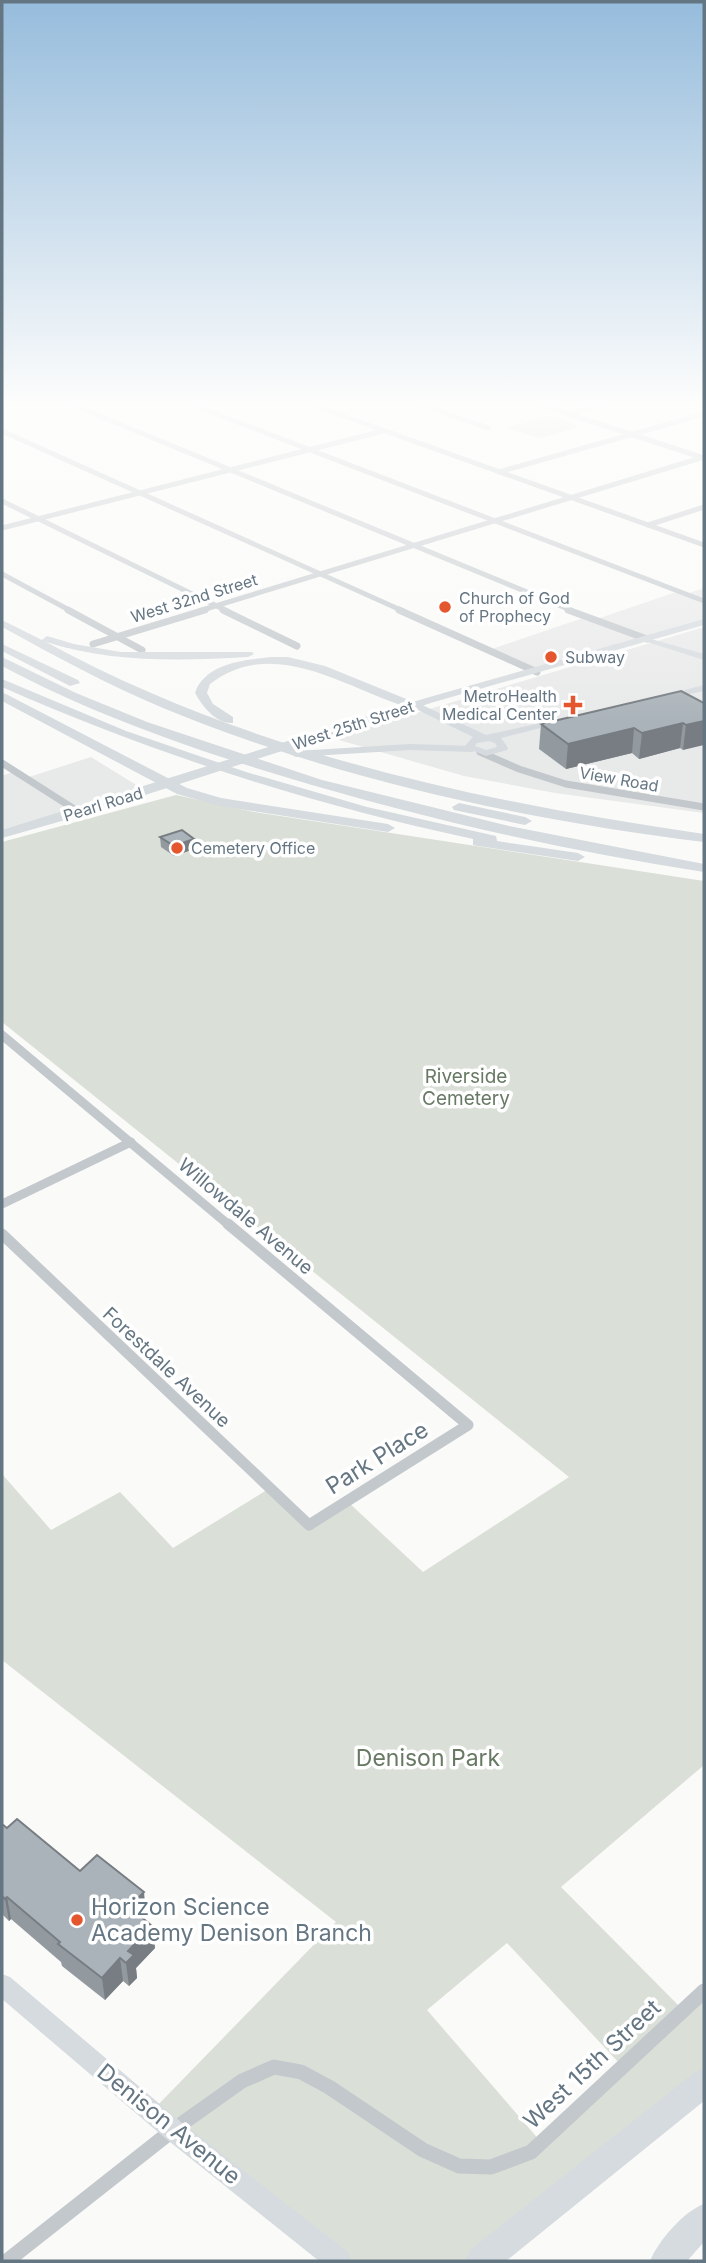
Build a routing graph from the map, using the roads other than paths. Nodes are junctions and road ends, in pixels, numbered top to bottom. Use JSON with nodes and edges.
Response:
{"nodes":[{"id":1,"x":21,"y":511,"type":"edge"},
{"id":2,"x":72,"y":511,"type":"edge"},
{"id":3,"x":176,"y":511,"type":"edge"},
{"id":4,"x":330,"y":511,"type":"edge"},
{"id":5,"x":466,"y":511,"type":"edge"},
{"id":6,"x":532,"y":511,"type":"edge"},
{"id":7,"x":608,"y":511,"type":"edge"},
{"id":8,"x":693,"y":511,"type":"edge"},
{"id":9,"x":38,"y":519,"type":"junction"},
{"id":10,"x":495,"y":522,"type":"junction"},
{"id":11,"x":648,"y":525,"type":"junction"},
{"id":12,"x":2,"y":528,"type":"edge"},
{"id":13,"x":414,"y":545,"type":"junction"},
{"id":14,"x":704,"y":545,"type":"edge"},
{"id":15,"x":2,"y":574,"type":"edge"},
{"id":16,"x":319,"y":574,"type":"junction"},
{"id":17,"x":704,"y":601,"type":"edge"},
{"id":18,"x":215,"y":607,"type":"junction"},
{"id":19,"x":2,"y":621,"type":"edge"},
{"id":20,"x":704,"y":622,"type":"edge"},
{"id":21,"x":117,"y":637,"type":"junction"},
{"id":22,"x":647,"y":639,"type":"junction"},
{"id":23,"x":93,"y":644,"type":"dead end"},
{"id":24,"x":298,"y":646,"type":"dead end"},
{"id":25,"x":2,"y":647,"type":"edge"},
{"id":26,"x":142,"y":650,"type":"dead end"},
{"id":27,"x":704,"y":657,"type":"edge"},
{"id":28,"x":2,"y":661,"type":"edge"},
{"id":29,"x":537,"y":672,"type":"junction"},
{"id":30,"x":2,"y":683,"type":"edge"},
{"id":31,"x":704,"y":688,"type":"edge"},
{"id":32,"x":2,"y":696,"type":"edge"},
{"id":33,"x":658,"y":698,"type":"edge"},
{"id":34,"x":415,"y":705,"type":"junction"},
{"id":35,"x":571,"y":719,"type":"edge"},
{"id":36,"x":450,"y":723,"type":"junction"},
{"id":37,"x":525,"y":730,"type":"junction"},
{"id":38,"x":486,"y":738,"type":"junction"},
{"id":39,"x":503,"y":747,"type":"junction"},
{"id":40,"x":474,"y":749,"type":"junction"},
{"id":41,"x":2,"y":762,"type":"edge"},
{"id":42,"x":531,"y":772,"type":"junction"},
{"id":43,"x":205,"y":773,"type":"junction"},
{"id":44,"x":389,"y":778,"type":"junction"},
{"id":45,"x":167,"y":785,"type":"junction"},
{"id":46,"x":468,"y":797,"type":"junction"},
{"id":47,"x":704,"y":807,"type":"edge"},
{"id":48,"x":79,"y":812,"type":"junction"},
{"id":49,"x":704,"y":832,"type":"edge"},
{"id":50,"x":2,"y":834,"type":"edge"},
{"id":51,"x":704,"y":838,"type":"edge"},
{"id":52,"x":704,"y":850,"type":"edge"},
{"id":53,"x":582,"y":857,"type":"junction"},
{"id":54,"x":704,"y":868,"type":"edge"},
{"id":55,"x":704,"y":876,"type":"edge"},
{"id":56,"x":2,"y":1035,"type":"edge"},
{"id":57,"x":131,"y":1142,"type":"junction"},
{"id":58,"x":2,"y":1204,"type":"edge"},
{"id":59,"x":2,"y":1234,"type":"edge"},
{"id":60,"x":468,"y":1425,"type":"joint"},
{"id":61,"x":309,"y":1525,"type":"joint"},
{"id":62,"x":2,"y":1985,"type":"edge"},
{"id":63,"x":704,"y":1991,"type":"edge"},
{"id":64,"x":704,"y":2083,"type":"edge"},
{"id":65,"x":173,"y":2130,"type":"junction"},
{"id":66,"x":704,"y":2219,"type":"edge"},
{"id":67,"x":7,"y":2261,"type":"edge"},
{"id":68,"x":339,"y":2261,"type":"edge"},
{"id":69,"x":481,"y":2261,"type":"edge"},
{"id":70,"x":666,"y":2261,"type":"edge"}],
"edges":[{"from":1,"to":9,"type":"street"},
{"from":2,"to":9,"type":"street"},
{"from":3,"to":16,"type":"street"},
{"from":4,"to":13,"type":"street"},
{"from":5,"to":10,"type":"street"},
{"from":6,"to":10,"type":"street","name":"West 32nd Street"},
{"from":7,"to":11,"type":"street"},
{"from":8,"to":11,"type":"street"},
{"from":9,"to":12,"type":"street"},
{"from":9,"to":18,"type":"street"},
{"from":10,"to":13,"type":"street","name":"West 32nd Street"},
{"from":10,"to":17,"type":"street"},
{"from":11,"to":14,"type":"street"},
{"from":13,"to":16,"type":"street","name":"West 32nd Street"},
{"from":13,"to":22,"type":"street"},
{"from":15,"to":21,"type":"street"},
{"from":16,"to":18,"type":"street","name":"West 32nd Street"},
{"from":16,"to":29,"type":"street"},
{"from":18,"to":21,"type":"street","name":"West 32nd Street"},
{"from":18,"to":24,"type":"street"},
{"from":19,"to":34,"type":"highway"},
{"from":19,"to":44,"type":"highway"},
{"from":20,"to":22,"type":"main road","name":"West 25th Street"},
{"from":21,"to":23,"type":"street","name":"West 32nd Street"},
{"from":21,"to":26,"type":"street"},
{"from":22,"to":27,"type":"street"},
{"from":22,"to":29,"type":"main road","name":"West 25th Street"},
{"from":25,"to":52,"type":"highway"},
{"from":28,"to":54,"type":"highway"},
{"from":29,"to":34,"type":"main road","name":"West 25th Street"},
{"from":30,"to":53,"type":"highway"},
{"from":31,"to":33,"type":"street"},
{"from":32,"to":45,"type":"highway"},
{"from":34,"to":36,"type":"street"},
{"from":34,"to":43,"type":"main road","name":"West 25th Street"},
{"from":34,"to":44,"type":"highway"},
{"from":35,"to":37,"type":"street"},
{"from":36,"to":38,"type":"street"},
{"from":36,"to":40,"type":"street"},
{"from":37,"to":38,"type":"street"},
{"from":37,"to":39,"type":"street"},
{"from":38,"to":39,"type":"street"},
{"from":38,"to":40,"type":"street"},
{"from":39,"to":40,"type":"street"},
{"from":39,"to":42,"type":"street","name":"View Road"},
{"from":40,"to":42,"type":"street","name":"View Road"},
{"from":40,"to":43,"type":"main road"},
{"from":41,"to":48,"type":"street"},
{"from":42,"to":47,"type":"street","name":"View Road"},
{"from":43,"to":45,"type":"main road","name":"Pearl Road"},
{"from":44,"to":46,"type":"highway"},
{"from":45,"to":48,"type":"main road","name":"Pearl Road"},
{"from":45,"to":53,"type":"highway"},
{"from":46,"to":49,"type":"highway"},
{"from":46,"to":51,"type":"highway"},
{"from":48,"to":50,"type":"main road","name":"Pearl Road"},
{"from":53,"to":55,"type":"highway"},
{"from":56,"to":57,"type":"street","name":"Willowdale Avenue"},
{"from":57,"to":58,"type":"street"},
{"from":57,"to":60,"type":"street","name":"Willowdale Avenue"},
{"from":59,"to":61,"type":"street","name":"Forestdale Avenue"},
{"from":60,"to":61,"type":"street","name":"Park Place"},
{"from":62,"to":65,"type":"street","name":"Denison Avenue"},
{"from":63,"to":65,"type":"street","name":"West 15th Street"},
{"from":64,"to":69,"type":"highway"},
{"from":65,"to":67,"type":"street"},
{"from":65,"to":68,"type":"street","name":"Denison Avenue"},
{"from":66,"to":70,"type":"highway"}]}
